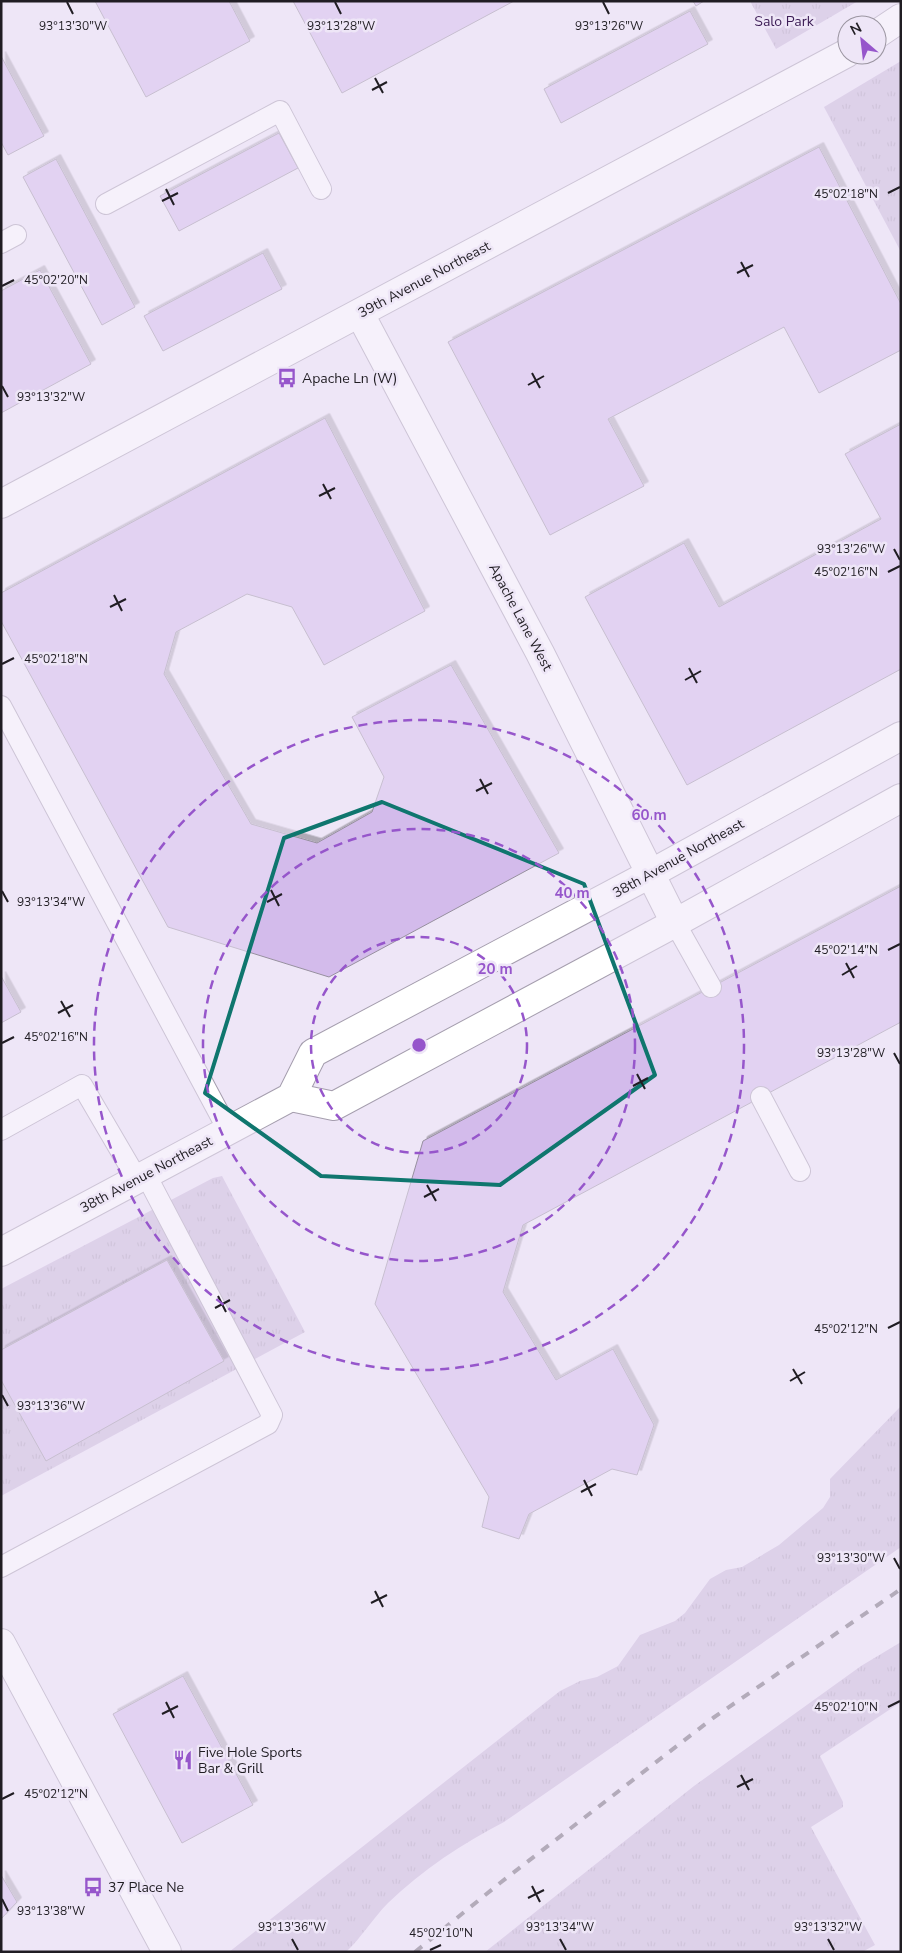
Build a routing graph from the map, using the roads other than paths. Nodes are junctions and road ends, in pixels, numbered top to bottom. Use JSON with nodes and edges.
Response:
{"nodes":[{"id":1,"x":901,"y":18,"type":"edge"},
{"id":2,"x":887,"y":27,"type":"edge"},
{"id":3,"x":837,"y":58,"type":"edge"},
{"id":4,"x":321,"y":189,"type":"dead end"},
{"id":5,"x":106,"y":204,"type":"dead end"},
{"id":6,"x":360,"y":314,"type":"junction"},
{"id":7,"x":1,"y":504,"type":"edge"},
{"id":8,"x":1,"y":706,"type":"edge"},
{"id":9,"x":901,"y":736,"type":"edge"},
{"id":10,"x":901,"y":798,"type":"edge"},
{"id":11,"x":650,"y":874,"type":"junction"},
{"id":12,"x":676,"y":923,"type":"junction"},
{"id":13,"x":711,"y":987,"type":"dead end"},
{"id":14,"x":291,"y":1097,"type":"junction"},
{"id":15,"x":761,"y":1098,"type":"dead end"},
{"id":16,"x":1,"y":1130,"type":"edge"},
{"id":17,"x":228,"y":1130,"type":"junction"},
{"id":18,"x":800,"y":1171,"type":"dead end"},
{"id":19,"x":141,"y":1177,"type":"junction"},
{"id":20,"x":1,"y":1252,"type":"edge"},
{"id":21,"x":1,"y":1567,"type":"edge"},
{"id":22,"x":5,"y":1659,"type":"edge"},
{"id":23,"x":160,"y":1948,"type":"edge"}],
"edges":[{"from":1,"to":2,"type":"street"},
{"from":3,"to":6,"type":"street","name":"39th Avenue Northeast"},
{"from":4,"to":5,"type":"lane"},
{"from":6,"to":7,"type":"street","name":"39th Avenue Northeast"},
{"from":6,"to":11,"type":"street","name":"Apache Lane West"},
{"from":8,"to":17,"type":"lane"},
{"from":9,"to":11,"type":"street","name":"38th Avenue Northeast"},
{"from":10,"to":12,"type":"street"},
{"from":11,"to":12,"type":"street","name":"Apache Lane West"},
{"from":11,"to":14,"type":"street","name":"38th Avenue Northeast"},
{"from":12,"to":13,"type":"lane"},
{"from":12,"to":14,"type":"street"},
{"from":14,"to":17,"type":"street","name":"38th Avenue Northeast"},
{"from":15,"to":18,"type":"lane"},
{"from":16,"to":19,"type":"lane"},
{"from":17,"to":19,"type":"street","name":"38th Avenue Northeast"},
{"from":19,"to":20,"type":"street","name":"38th Avenue Northeast"},
{"from":19,"to":21,"type":"lane"},
{"from":22,"to":23,"type":"street"}]}
